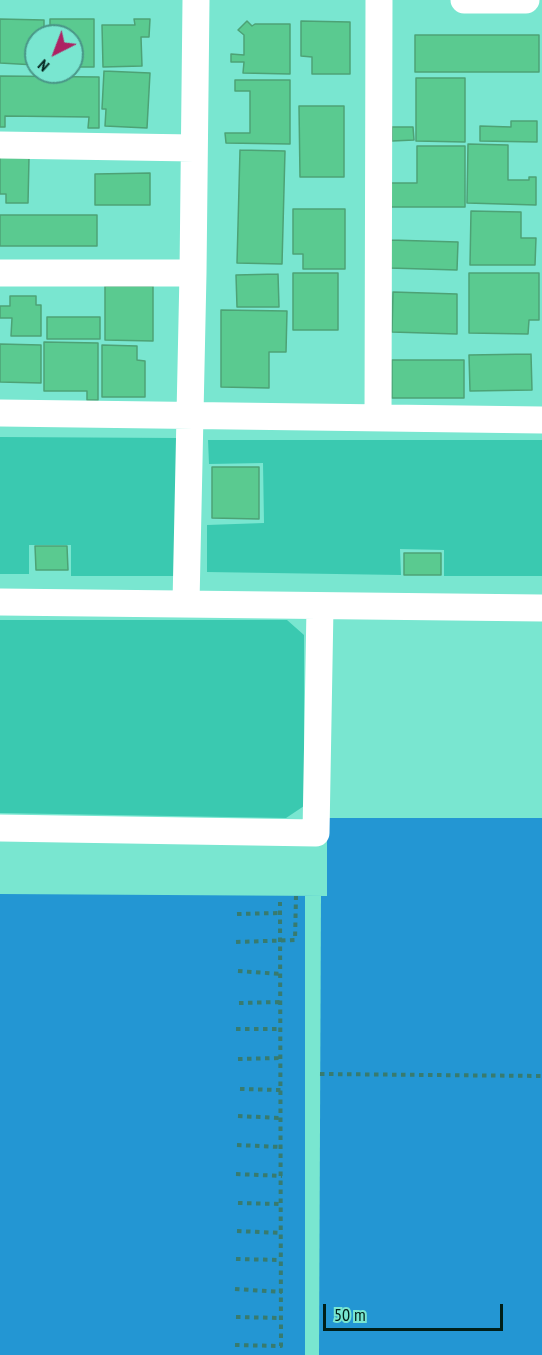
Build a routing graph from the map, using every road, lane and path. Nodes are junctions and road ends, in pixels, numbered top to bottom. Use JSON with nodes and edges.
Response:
{"nodes":[{"id":1,"x":196,"y":0,"type":"edge"},
{"id":2,"x":379,"y":0,"type":"edge"},
{"id":3,"x":465,"y":0,"type":"edge"},
{"id":4,"x":526,"y":0,"type":"edge"},
{"id":5,"x":0,"y":145,"type":"edge"},
{"id":6,"x":194,"y":147,"type":"junction"},
{"id":7,"x":0,"y":273,"type":"edge"},
{"id":8,"x":193,"y":273,"type":"junction"},
{"id":9,"x":0,"y":413,"type":"edge"},
{"id":10,"x":191,"y":415,"type":"junction"},
{"id":11,"x":378,"y":418,"type":"junction"},
{"id":12,"x":542,"y":420,"type":"edge"},
{"id":13,"x":0,"y":602,"type":"edge"},
{"id":14,"x":186,"y":603,"type":"junction"},
{"id":15,"x":320,"y":607,"type":"junction"},
{"id":16,"x":542,"y":608,"type":"edge"},
{"id":17,"x":0,"y":828,"type":"edge"},
{"id":18,"x":296,"y":896,"type":"dead end"},
{"id":19,"x":280,"y":902,"type":"dead end"},
{"id":20,"x":280,"y":913,"type":"junction"},
{"id":21,"x":237,"y":914,"type":"dead end"},
{"id":22,"x":236,"y":942,"type":"dead end"},
{"id":23,"x":282,"y":942,"type":"junction"},
{"id":24,"x":238,"y":971,"type":"dead end"},
{"id":25,"x":281,"y":974,"type":"junction"},
{"id":26,"x":281,"y":1002,"type":"junction"},
{"id":27,"x":239,"y":1003,"type":"dead end"},
{"id":28,"x":236,"y":1029,"type":"dead end"},
{"id":29,"x":281,"y":1029,"type":"junction"},
{"id":30,"x":238,"y":1059,"type":"dead end"},
{"id":31,"x":281,"y":1059,"type":"junction"},
{"id":32,"x":320,"y":1074,"type":"dead end"},
{"id":33,"x":542,"y":1076,"type":"edge"},
{"id":34,"x":240,"y":1089,"type":"dead end"},
{"id":35,"x":281,"y":1090,"type":"junction"},
{"id":36,"x":238,"y":1116,"type":"dead end"},
{"id":37,"x":281,"y":1118,"type":"junction"},
{"id":38,"x":237,"y":1145,"type":"dead end"},
{"id":39,"x":281,"y":1147,"type":"junction"},
{"id":40,"x":236,"y":1174,"type":"dead end"},
{"id":41,"x":282,"y":1176,"type":"junction"},
{"id":42,"x":238,"y":1203,"type":"dead end"},
{"id":43,"x":281,"y":1204,"type":"junction"},
{"id":44,"x":237,"y":1231,"type":"dead end"},
{"id":45,"x":282,"y":1233,"type":"junction"},
{"id":46,"x":236,"y":1259,"type":"dead end"},
{"id":47,"x":281,"y":1260,"type":"junction"},
{"id":48,"x":235,"y":1289,"type":"dead end"},
{"id":49,"x":282,"y":1292,"type":"junction"},
{"id":50,"x":236,"y":1317,"type":"dead end"},
{"id":51,"x":282,"y":1318,"type":"junction"},
{"id":52,"x":235,"y":1345,"type":"dead end"}],
"edges":[{"from":1,"to":6,"type":"street"},
{"from":2,"to":11,"type":"street"},
{"from":3,"to":4,"type":"street"},
{"from":5,"to":6,"type":"street"},
{"from":6,"to":8,"type":"street"},
{"from":7,"to":8,"type":"street"},
{"from":8,"to":10,"type":"street"},
{"from":9,"to":10,"type":"street"},
{"from":10,"to":11,"type":"street"},
{"from":10,"to":14,"type":"street"},
{"from":11,"to":12,"type":"street"},
{"from":13,"to":14,"type":"street"},
{"from":14,"to":15,"type":"street"},
{"from":15,"to":16,"type":"street"},
{"from":15,"to":17,"type":"street"},
{"from":18,"to":23,"type":"path"},
{"from":19,"to":20,"type":"path"},
{"from":20,"to":21,"type":"path"},
{"from":20,"to":23,"type":"path"},
{"from":22,"to":23,"type":"path"},
{"from":23,"to":25,"type":"path"},
{"from":24,"to":25,"type":"path"},
{"from":25,"to":26,"type":"path"},
{"from":26,"to":27,"type":"path"},
{"from":26,"to":29,"type":"path"},
{"from":28,"to":29,"type":"path"},
{"from":29,"to":31,"type":"path"},
{"from":30,"to":31,"type":"path"},
{"from":31,"to":35,"type":"path"},
{"from":32,"to":33,"type":"path"},
{"from":34,"to":35,"type":"path"},
{"from":35,"to":37,"type":"path"},
{"from":36,"to":37,"type":"path"},
{"from":37,"to":39,"type":"path"},
{"from":38,"to":39,"type":"path"},
{"from":39,"to":41,"type":"path"},
{"from":40,"to":41,"type":"path"},
{"from":41,"to":43,"type":"path"},
{"from":42,"to":43,"type":"path"},
{"from":43,"to":45,"type":"path"},
{"from":44,"to":45,"type":"path"},
{"from":45,"to":47,"type":"path"},
{"from":46,"to":47,"type":"path"},
{"from":47,"to":49,"type":"path"},
{"from":48,"to":49,"type":"path"},
{"from":49,"to":51,"type":"path"},
{"from":50,"to":51,"type":"path"},
{"from":51,"to":52,"type":"path"}]}
